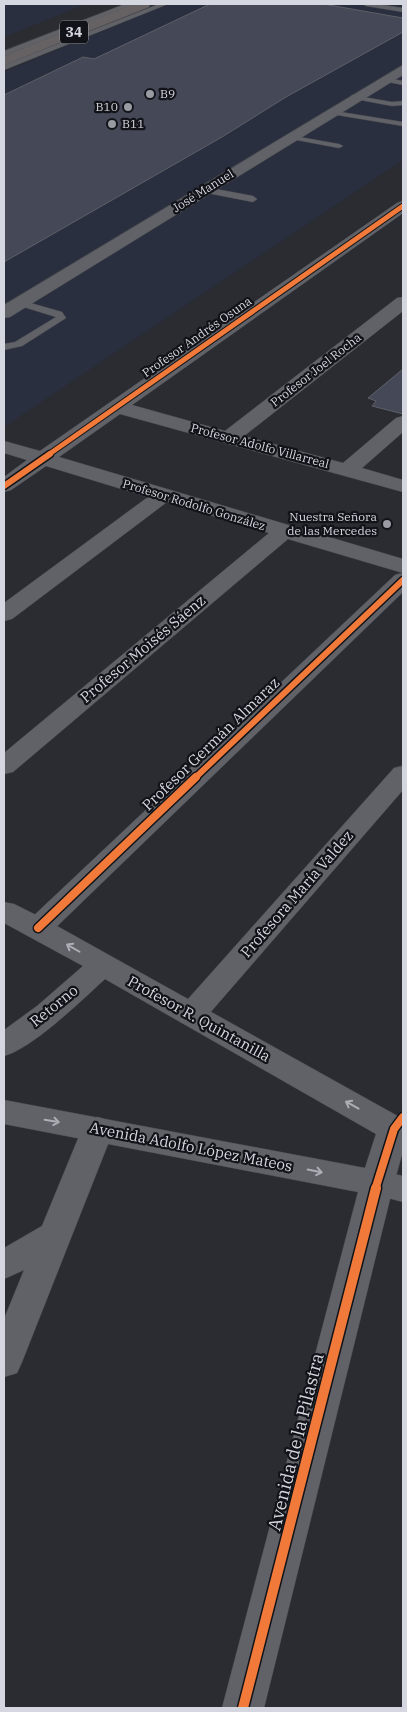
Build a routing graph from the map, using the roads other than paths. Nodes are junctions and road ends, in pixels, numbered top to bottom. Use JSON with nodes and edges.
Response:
{"nodes":[{"id":1,"x":106,"y":4,"type":"edge"},
{"id":2,"x":120,"y":4,"type":"edge"},
{"id":3,"x":131,"y":4,"type":"edge"},
{"id":4,"x":144,"y":4,"type":"edge"},
{"id":5,"x":165,"y":4,"type":"edge"},
{"id":6,"x":366,"y":4,"type":"edge"},
{"id":7,"x":403,"y":10,"type":"edge"},
{"id":8,"x":4,"y":45,"type":"edge"},
{"id":9,"x":4,"y":50,"type":"edge"},
{"id":10,"x":4,"y":54,"type":"edge"},
{"id":11,"x":4,"y":61,"type":"edge"},
{"id":12,"x":4,"y":68,"type":"edge"},
{"id":13,"x":403,"y":69,"type":"edge"},
{"id":14,"x":386,"y":79,"type":"junction"},
{"id":15,"x":403,"y":82,"type":"edge"},
{"id":16,"x":356,"y":97,"type":"junction"},
{"id":17,"x":403,"y":103,"type":"edge"},
{"id":18,"x":331,"y":112,"type":"junction"},
{"id":19,"x":403,"y":124,"type":"edge"},
{"id":20,"x":291,"y":137,"type":"junction"},
{"id":21,"x":339,"y":146,"type":"dead end"},
{"id":22,"x":205,"y":190,"type":"junction"},
{"id":23,"x":253,"y":199,"type":"dead end"},
{"id":24,"x":403,"y":206,"type":"edge"},
{"id":25,"x":380,"y":222,"type":"junction"},
{"id":26,"x":403,"y":228,"type":"edge"},
{"id":27,"x":403,"y":302,"type":"edge"},
{"id":28,"x":20,"y":303,"type":"junction"},
{"id":29,"x":4,"y":313,"type":"edge"},
{"id":30,"x":4,"y":346,"type":"edge"},
{"id":31,"x":117,"y":407,"type":"junction"},
{"id":32,"x":403,"y":422,"type":"edge"},
{"id":33,"x":228,"y":438,"type":"junction"},
{"id":34,"x":4,"y":447,"type":"edge"},
{"id":35,"x":43,"y":459,"type":"junction"},
{"id":36,"x":348,"y":470,"type":"junction"},
{"id":37,"x":4,"y":486,"type":"edge"},
{"id":38,"x":403,"y":486,"type":"edge"},
{"id":39,"x":162,"y":496,"type":"junction"},
{"id":40,"x":283,"y":532,"type":"junction"},
{"id":41,"x":403,"y":566,"type":"edge"},
{"id":42,"x":403,"y":580,"type":"edge"},
{"id":43,"x":4,"y":614,"type":"edge"},
{"id":44,"x":4,"y":766,"type":"edge"},
{"id":45,"x":403,"y":774,"type":"edge"},
{"id":46,"x":4,"y":911,"type":"edge"},
{"id":47,"x":38,"y":928,"type":"junction"},
{"id":48,"x":103,"y":965,"type":"junction"},
{"id":49,"x":191,"y":1015,"type":"junction"},
{"id":50,"x":4,"y":1045,"type":"edge"},
{"id":51,"x":4,"y":1112,"type":"edge"},
{"id":52,"x":399,"y":1123,"type":"edge"},
{"id":53,"x":98,"y":1129,"type":"junction"},
{"id":54,"x":390,"y":1186,"type":"edge"},
{"id":55,"x":54,"y":1235,"type":"junction"},
{"id":56,"x":4,"y":1265,"type":"edge"},
{"id":57,"x":4,"y":1362,"type":"edge"},
{"id":58,"x":244,"y":1708,"type":"edge"}],
"edges":[{"from":1,"to":8,"type":"main road","number":"34"},
{"from":2,"to":9,"type":"lane"},
{"from":3,"to":10,"type":"lane"},
{"from":4,"to":11,"type":"main road","number":"34"},
{"from":5,"to":12,"type":"lane"},
{"from":6,"to":7,"type":"lane"},
{"from":13,"to":14,"type":"street","name":"José Manuel"},
{"from":14,"to":15,"type":"lane"},
{"from":14,"to":16,"type":"street","name":"José Manuel"},
{"from":16,"to":17,"type":"lane"},
{"from":16,"to":18,"type":"street","name":"José Manuel"},
{"from":18,"to":19,"type":"lane"},
{"from":18,"to":20,"type":"street","name":"José Manuel"},
{"from":20,"to":21,"type":"lane"},
{"from":20,"to":22,"type":"street","name":"José Manuel"},
{"from":22,"to":23,"type":"lane"},
{"from":22,"to":28,"type":"street","name":"José Manuel"},
{"from":24,"to":25,"type":"street","name":"Profesor Andrés Osuna"},
{"from":25,"to":26,"type":"street"},
{"from":25,"to":31,"type":"street","name":"Profesor Andrés Osuna"},
{"from":27,"to":33,"type":"street","name":"Profesor Joel Rocha"},
{"from":28,"to":29,"type":"street","name":"José Manuel"},
{"from":28,"to":30,"type":"lane"},
{"from":31,"to":33,"type":"street","name":"Profesor Adolfo Villarreal"},
{"from":31,"to":35,"type":"street","name":"Profesor Andrés Osuna"},
{"from":32,"to":36,"type":"street"},
{"from":33,"to":36,"type":"street","name":"Profesor Adolfo Villarreal"},
{"from":34,"to":35,"type":"street","name":"Profesor Rodolfo González"},
{"from":35,"to":37,"type":"street","name":"Profesor Andrés Osuna"},
{"from":35,"to":39,"type":"street","name":"Profesor Rodolfo González"},
{"from":36,"to":38,"type":"street","name":"Profesor Adolfo Villarreal"},
{"from":39,"to":40,"type":"street","name":"Profesor Rodolfo González"},
{"from":39,"to":43,"type":"street"},
{"from":40,"to":41,"type":"street","name":"Profesor Rodolfo González"},
{"from":40,"to":44,"type":"street","name":"Profesor Moisés Sáenz"},
{"from":42,"to":47,"type":"street","name":"Profesor Germán Almaraz"},
{"from":45,"to":49,"type":"street","name":"Profesora María Valdez"},
{"from":46,"to":47,"type":"street","name":"Profesor R. Quintanilla"},
{"from":48,"to":47,"type":"street","name":"Profesor R. Quintanilla","one_way":true},
{"from":48,"to":49,"type":"street","name":"Profesor R. Quintanilla"},
{"from":48,"to":50,"type":"street","name":"Retorno"},
{"from":52,"to":49,"type":"street","name":"Profesor R. Quintanilla","one_way":true},
{"from":51,"to":53,"type":"street","name":"Avenida Adolfo López Mateos","one_way":true},
{"from":52,"to":54,"type":"street","name":"Avenida de la Pilastra"},
{"from":53,"to":54,"type":"street","name":"Avenida Adolfo López Mateos","one_way":true},
{"from":53,"to":55,"type":"street"},
{"from":54,"to":58,"type":"street","name":"Avenida de la Pilastra"},
{"from":55,"to":56,"type":"street"},
{"from":55,"to":57,"type":"street"}]}
